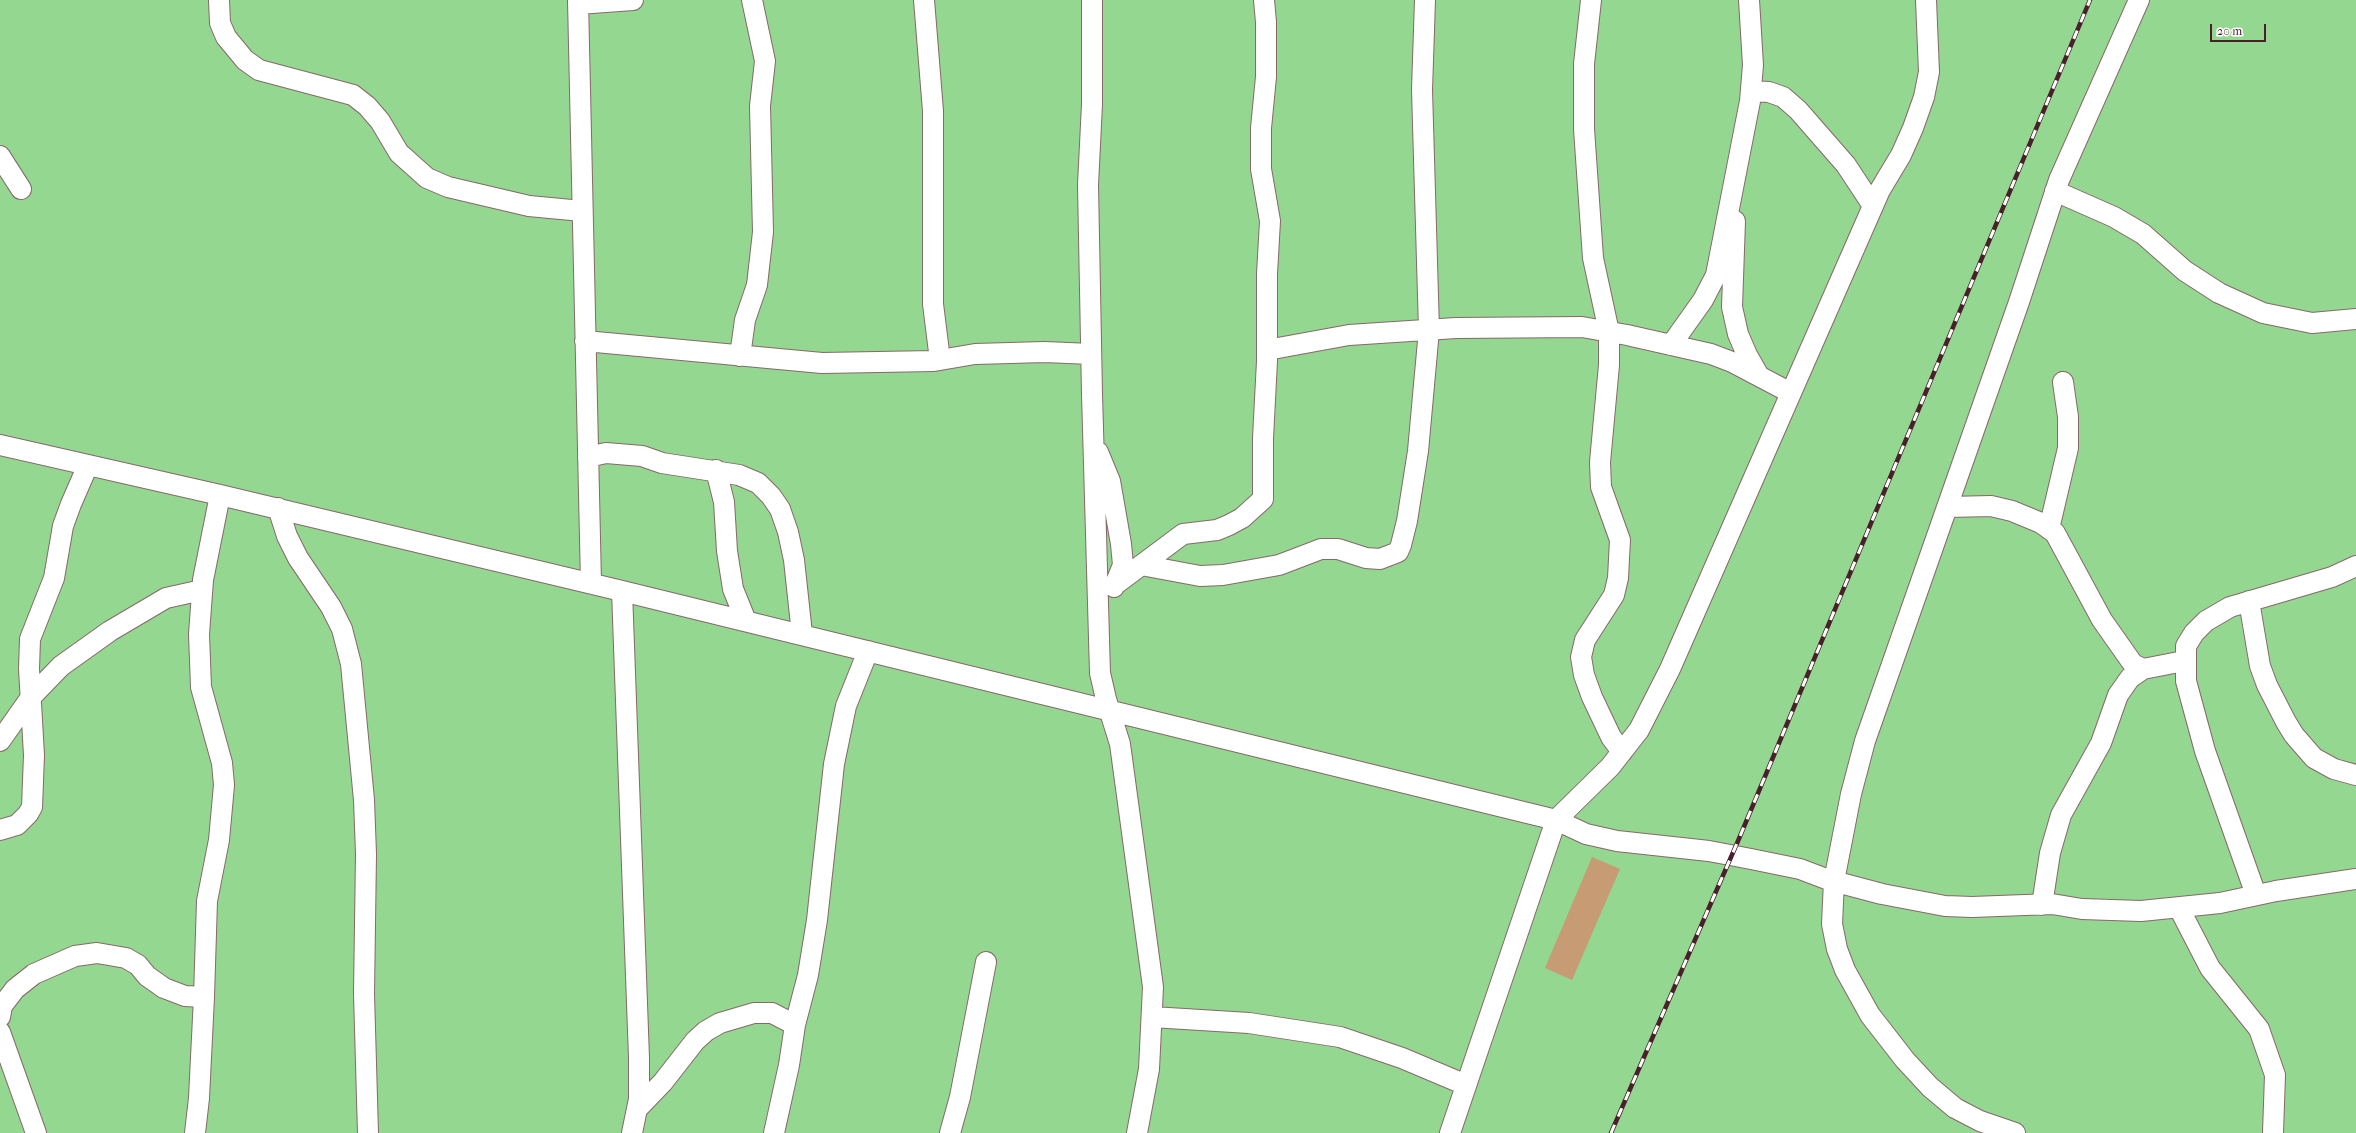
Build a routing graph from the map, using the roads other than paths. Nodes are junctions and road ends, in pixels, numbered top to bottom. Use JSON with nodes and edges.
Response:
{"nodes":[{"id":1,"x":219,"y":0,"type":"edge"},
{"id":2,"x":633,"y":0,"type":"edge"},
{"id":3,"x":752,"y":0,"type":"edge"},
{"id":4,"x":924,"y":0,"type":"edge"},
{"id":5,"x":1092,"y":0,"type":"edge"},
{"id":6,"x":1264,"y":0,"type":"edge"},
{"id":7,"x":1425,"y":0,"type":"edge"},
{"id":8,"x":1591,"y":0,"type":"edge"},
{"id":9,"x":1749,"y":0,"type":"edge"},
{"id":10,"x":1926,"y":0,"type":"edge"},
{"id":11,"x":2139,"y":0,"type":"edge"},
{"id":12,"x":578,"y":2,"type":"edge"},
{"id":13,"x":1751,"y":91,"type":"junction"},
{"id":14,"x":0,"y":156,"type":"edge"},
{"id":15,"x":1733,"y":186,"type":"junction"},
{"id":16,"x":21,"y":189,"type":"dead end"},
{"id":17,"x":2055,"y":191,"type":"junction"},
{"id":18,"x":1873,"y":206,"type":"junction"},
{"id":19,"x":582,"y":211,"type":"junction"},
{"id":20,"x":2356,"y":319,"type":"edge"},
{"id":21,"x":1429,"y":330,"type":"junction"},
{"id":22,"x":1609,"y":332,"type":"junction"},
{"id":23,"x":585,"y":341,"type":"junction"},
{"id":24,"x":1671,"y":345,"type":"junction"},
{"id":25,"x":1267,"y":350,"type":"junction"},
{"id":26,"x":1091,"y":354,"type":"junction"},
{"id":27,"x":740,"y":356,"type":"junction"},
{"id":28,"x":940,"y":360,"type":"junction"},
{"id":29,"x":1759,"y":376,"type":"junction"},
{"id":30,"x":2063,"y":382,"type":"dead end"},
{"id":31,"x":1791,"y":393,"type":"junction"},
{"id":32,"x":1093,"y":444,"type":"junction"},
{"id":33,"x":0,"y":445,"type":"edge"},
{"id":34,"x":588,"y":457,"type":"junction"},
{"id":35,"x":88,"y":465,"type":"junction"},
{"id":36,"x":716,"y":470,"type":"junction"},
{"id":37,"x":220,"y":495,"type":"junction"},
{"id":38,"x":1948,"y":507,"type":"junction"},
{"id":39,"x":278,"y":508,"type":"junction"},
{"id":40,"x":2049,"y":529,"type":"junction"},
{"id":41,"x":1141,"y":565,"type":"junction"},
{"id":42,"x":2356,"y":566,"type":"edge"},
{"id":43,"x":591,"y":583,"type":"junction"},
{"id":44,"x":1116,"y":584,"type":"junction"},
{"id":45,"x":202,"y":590,"type":"junction"},
{"id":46,"x":622,"y":591,"type":"junction"},
{"id":47,"x":2249,"y":601,"type":"junction"},
{"id":48,"x":1099,"y":606,"type":"junction"},
{"id":49,"x":746,"y":621,"type":"junction"},
{"id":50,"x":802,"y":634,"type":"junction"},
{"id":51,"x":868,"y":651,"type":"junction"},
{"id":52,"x":2184,"y":661,"type":"junction"},
{"id":53,"x":2143,"y":669,"type":"junction"},
{"id":54,"x":31,"y":697,"type":"junction"},
{"id":55,"x":1110,"y":710,"type":"junction"},
{"id":56,"x":0,"y":741,"type":"edge"},
{"id":57,"x":1622,"y":752,"type":"junction"},
{"id":58,"x":2356,"y":775,"type":"edge"},
{"id":59,"x":1556,"y":820,"type":"junction"},
{"id":60,"x":0,"y":830,"type":"edge"},
{"id":61,"x":2356,"y":879,"type":"edge"},
{"id":62,"x":1834,"y":881,"type":"junction"},
{"id":63,"x":2256,"y":895,"type":"junction"},
{"id":64,"x":2042,"y":905,"type":"junction"},
{"id":65,"x":2179,"y":908,"type":"junction"},
{"id":66,"x":986,"y":962,"type":"dead end"},
{"id":67,"x":204,"y":997,"type":"junction"},
{"id":68,"x":0,"y":1016,"type":"edge"},
{"id":69,"x":1152,"y":1017,"type":"junction"},
{"id":70,"x":795,"y":1025,"type":"junction"},
{"id":71,"x":0,"y":1032,"type":"edge"},
{"id":72,"x":1466,"y":1085,"type":"junction"},
{"id":73,"x":637,"y":1109,"type":"junction"},
{"id":74,"x":2270,"y":1132,"type":"edge"},
{"id":75,"x":36,"y":1133,"type":"edge"},
{"id":76,"x":195,"y":1133,"type":"edge"},
{"id":77,"x":368,"y":1133,"type":"edge"},
{"id":78,"x":632,"y":1133,"type":"edge"},
{"id":79,"x":774,"y":1133,"type":"edge"},
{"id":80,"x":950,"y":1133,"type":"edge"},
{"id":81,"x":1137,"y":1133,"type":"edge"},
{"id":82,"x":1450,"y":1133,"type":"edge"},
{"id":83,"x":2015,"y":1133,"type":"edge"}],
"edges":[{"from":1,"to":19,"type":"street"},
{"from":2,"to":12,"type":"street"},
{"from":3,"to":27,"type":"street"},
{"from":4,"to":28,"type":"street"},
{"from":5,"to":26,"type":"street"},
{"from":6,"to":25,"type":"street"},
{"from":7,"to":21,"type":"street"},
{"from":8,"to":22,"type":"street"},
{"from":9,"to":13,"type":"street"},
{"from":10,"to":18,"type":"street"},
{"from":11,"to":17,"type":"street"},
{"from":12,"to":19,"type":"street"},
{"from":13,"to":15,"type":"street"},
{"from":13,"to":18,"type":"street"},
{"from":14,"to":16,"type":"street"},
{"from":15,"to":24,"type":"street"},
{"from":15,"to":29,"type":"street"},
{"from":17,"to":20,"type":"street"},
{"from":17,"to":38,"type":"street"},
{"from":18,"to":31,"type":"street"},
{"from":19,"to":23,"type":"street"},
{"from":21,"to":22,"type":"street"},
{"from":21,"to":25,"type":"street"},
{"from":21,"to":41,"type":"street"},
{"from":22,"to":24,"type":"street"},
{"from":22,"to":57,"type":"street"},
{"from":23,"to":27,"type":"street"},
{"from":23,"to":34,"type":"street"},
{"from":24,"to":29,"type":"street"},
{"from":25,"to":41,"type":"street"},
{"from":26,"to":28,"type":"street"},
{"from":26,"to":32,"type":"street"},
{"from":27,"to":28,"type":"street"},
{"from":29,"to":31,"type":"street"},
{"from":30,"to":40,"type":"street"},
{"from":31,"to":57,"type":"street"},
{"from":32,"to":44,"type":"street"},
{"from":32,"to":48,"type":"street"},
{"from":33,"to":35,"type":"street"},
{"from":34,"to":36,"type":"street"},
{"from":34,"to":43,"type":"street"},
{"from":35,"to":37,"type":"street"},
{"from":35,"to":54,"type":"street"},
{"from":36,"to":49,"type":"street"},
{"from":36,"to":50,"type":"street"},
{"from":37,"to":39,"type":"street"},
{"from":37,"to":45,"type":"street"},
{"from":38,"to":40,"type":"street"},
{"from":38,"to":62,"type":"street"},
{"from":39,"to":43,"type":"street"},
{"from":39,"to":77,"type":"street"},
{"from":40,"to":53,"type":"street"},
{"from":41,"to":44,"type":"street"},
{"from":42,"to":47,"type":"street"},
{"from":43,"to":46,"type":"street"},
{"from":44,"to":48,"type":"street"},
{"from":45,"to":54,"type":"street"},
{"from":45,"to":67,"type":"street"},
{"from":46,"to":49,"type":"street"},
{"from":46,"to":73,"type":"street"},
{"from":47,"to":52,"type":"street"},
{"from":47,"to":58,"type":"street"},
{"from":48,"to":55,"type":"street"},
{"from":49,"to":50,"type":"street"},
{"from":50,"to":51,"type":"street"},
{"from":51,"to":55,"type":"street"},
{"from":51,"to":70,"type":"street"},
{"from":52,"to":53,"type":"street"},
{"from":52,"to":63,"type":"street"},
{"from":53,"to":64,"type":"street"},
{"from":54,"to":56,"type":"street"},
{"from":54,"to":60,"type":"street"},
{"from":55,"to":59,"type":"street"},
{"from":55,"to":69,"type":"street"},
{"from":57,"to":59,"type":"street"},
{"from":59,"to":62,"type":"street"},
{"from":59,"to":72,"type":"street"},
{"from":61,"to":63,"type":"street"},
{"from":62,"to":64,"type":"street"},
{"from":62,"to":83,"type":"street"},
{"from":63,"to":65,"type":"street"},
{"from":64,"to":65,"type":"street"},
{"from":65,"to":74,"type":"street"},
{"from":66,"to":80,"type":"street"},
{"from":67,"to":68,"type":"street"},
{"from":67,"to":76,"type":"street"},
{"from":69,"to":72,"type":"street"},
{"from":69,"to":81,"type":"street"},
{"from":70,"to":73,"type":"street"},
{"from":70,"to":79,"type":"street"},
{"from":71,"to":75,"type":"street"},
{"from":72,"to":82,"type":"street"},
{"from":73,"to":78,"type":"street"}]}
